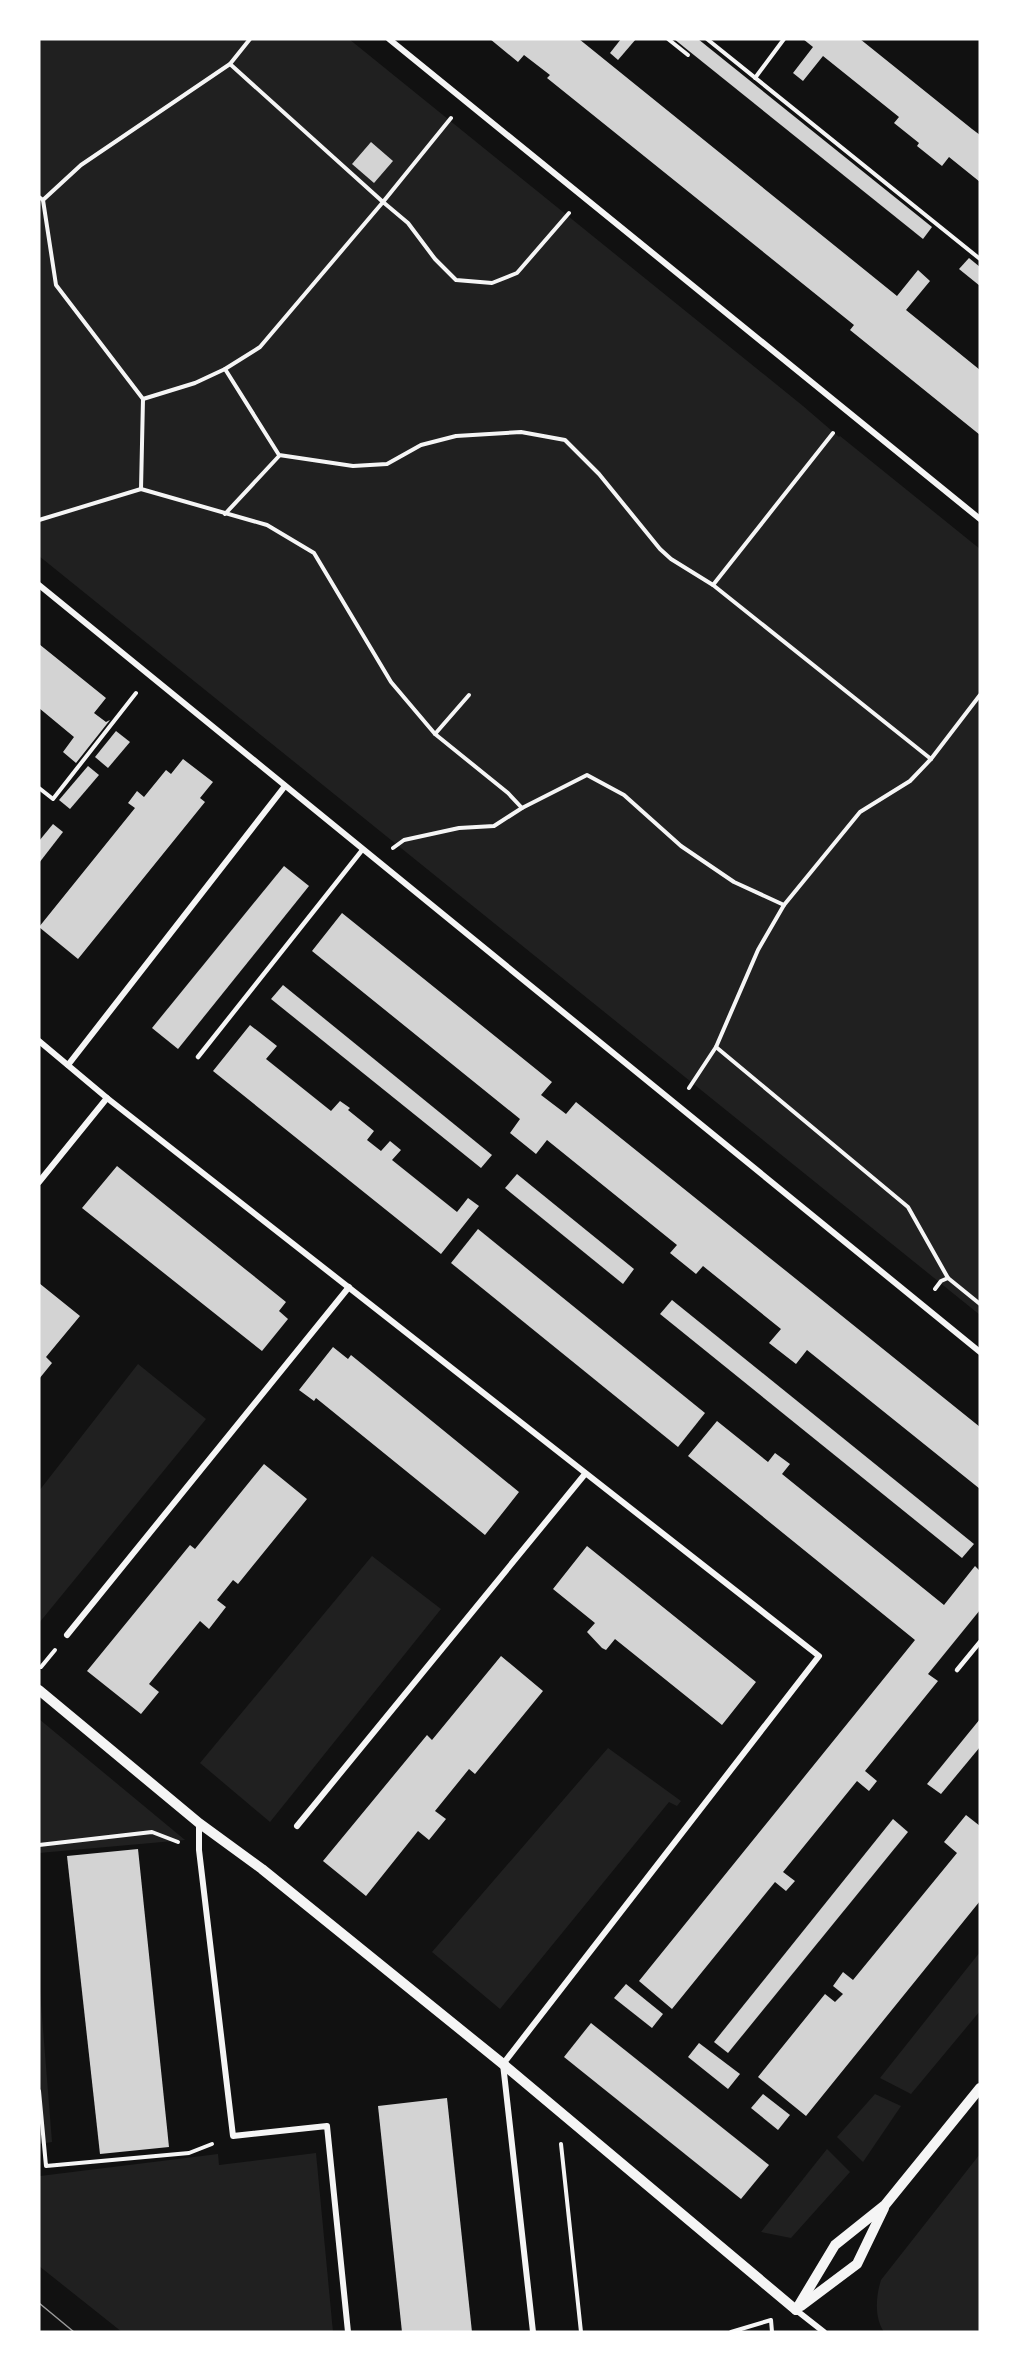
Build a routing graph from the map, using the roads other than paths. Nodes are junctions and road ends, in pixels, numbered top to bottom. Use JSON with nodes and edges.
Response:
{"nodes":[{"id":1,"x":388,"y":39,"type":"edge"},
{"id":2,"x":980,"y":519,"type":"edge"},
{"id":3,"x":39,"y":585,"type":"edge"},
{"id":4,"x":285,"y":786,"type":"junction"},
{"id":5,"x":363,"y":849,"type":"junction"},
{"id":6,"x":39,"y":1041,"type":"edge"},
{"id":7,"x":198,"y":1057,"type":"dead end"},
{"id":8,"x":68,"y":1065,"type":"junction"},
{"id":9,"x":107,"y":1098,"type":"junction"},
{"id":10,"x":39,"y":1182,"type":"edge"},
{"id":11,"x":350,"y":1287,"type":"junction"},
{"id":12,"x":980,"y":1352,"type":"edge"},
{"id":13,"x":585,"y":1474,"type":"junction"},
{"id":14,"x":67,"y":1635,"type":"dead end"},
{"id":15,"x":980,"y":1642,"type":"edge"},
{"id":16,"x":957,"y":1670,"type":"dead end"},
{"id":17,"x":39,"y":1690,"type":"edge"},
{"id":18,"x":199,"y":1823,"type":"junction"},
{"id":19,"x":297,"y":1826,"type":"dead end"},
{"id":20,"x":503,"y":2064,"type":"junction"},
{"id":21,"x":980,"y":2088,"type":"edge"},
{"id":22,"x":885,"y":2205,"type":"junction"},
{"id":23,"x":796,"y":2310,"type":"junction"},
{"id":24,"x":348,"y":2332,"type":"edge"},
{"id":25,"x":533,"y":2332,"type":"edge"},
{"id":26,"x":824,"y":2332,"type":"edge"}],
"edges":[{"from":1,"to":2,"type":"street"},
{"from":3,"to":4,"type":"street"},
{"from":4,"to":5,"type":"street"},
{"from":4,"to":8,"type":"street"},
{"from":5,"to":7,"type":"lane"},
{"from":5,"to":12,"type":"street"},
{"from":6,"to":8,"type":"street"},
{"from":8,"to":9,"type":"street"},
{"from":9,"to":10,"type":"street"},
{"from":9,"to":11,"type":"street"},
{"from":11,"to":13,"type":"street"},
{"from":11,"to":14,"type":"street"},
{"from":13,"to":19,"type":"street"},
{"from":13,"to":20,"type":"street"},
{"from":15,"to":16,"type":"lane"},
{"from":17,"to":18,"type":"street"},
{"from":18,"to":20,"type":"street"},
{"from":18,"to":24,"type":"street"},
{"from":20,"to":23,"type":"street"},
{"from":20,"to":25,"type":"street"},
{"from":21,"to":22,"type":"street"},
{"from":22,"to":23,"type":"street"},
{"from":22,"to":23,"type":"street"},
{"from":23,"to":26,"type":"street"}]}
